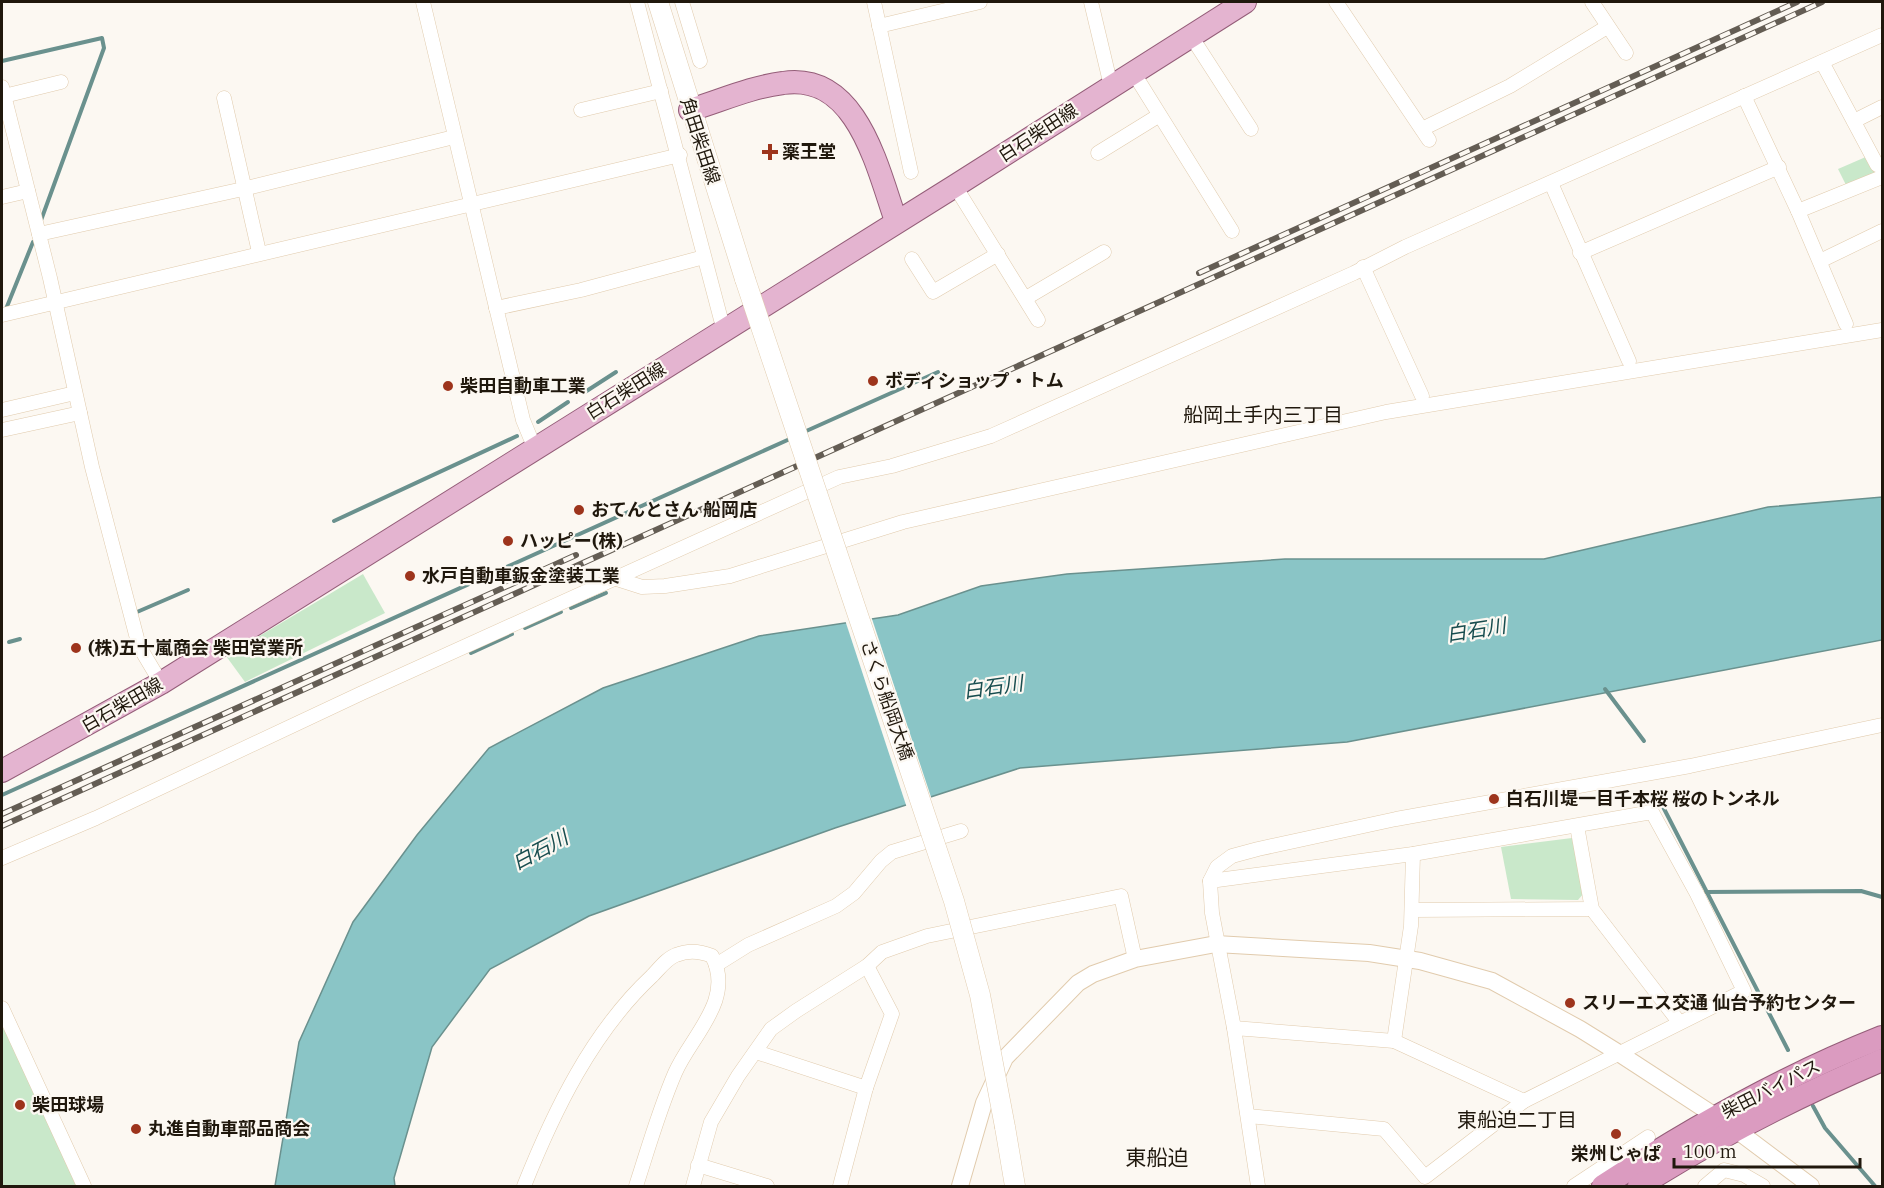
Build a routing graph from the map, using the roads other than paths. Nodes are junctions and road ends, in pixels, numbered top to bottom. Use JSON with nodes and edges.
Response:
{"nodes":[{"id":1,"x":423,"y":2,"type":"edge"},
{"id":2,"x":637,"y":2,"type":"edge"},
{"id":3,"x":658,"y":2,"type":"edge"},
{"id":4,"x":682,"y":2,"type":"edge"},
{"id":5,"x":873,"y":2,"type":"edge"},
{"id":6,"x":980,"y":2,"type":"edge"},
{"id":7,"x":1091,"y":2,"type":"edge"},
{"id":8,"x":1245,"y":2,"type":"edge"},
{"id":9,"x":1336,"y":2,"type":"edge"},
{"id":10,"x":1592,"y":2,"type":"edge"},
{"id":11,"x":879,"y":26,"type":"junction"},
{"id":12,"x":1607,"y":27,"type":"junction"},
{"id":13,"x":1882,"y":35,"type":"edge"},
{"id":14,"x":1191,"y":36,"type":"junction"},
{"id":15,"x":1626,"y":53,"type":"dead end"},
{"id":16,"x":700,"y":61,"type":"dead end"},
{"id":17,"x":1822,"y":62,"type":"junction"},
{"id":18,"x":1133,"y":72,"type":"junction"},
{"id":19,"x":61,"y":82,"type":"dead end"},
{"id":20,"x":1112,"y":86,"type":"junction"},
{"id":21,"x":661,"y":91,"type":"junction"},
{"id":22,"x":3,"y":92,"type":"edge"},
{"id":23,"x":1743,"y":96,"type":"junction"},
{"id":24,"x":224,"y":98,"type":"dead end"},
{"id":25,"x":1882,"y":107,"type":"edge"},
{"id":26,"x":581,"y":110,"type":"dead end"},
{"id":27,"x":690,"y":110,"type":"junction"},
{"id":28,"x":1158,"y":116,"type":"junction"},
{"id":29,"x":1854,"y":121,"type":"junction"},
{"id":30,"x":1251,"y":129,"type":"dead end"},
{"id":31,"x":454,"y":137,"type":"junction"},
{"id":32,"x":1098,"y":153,"type":"dead end"},
{"id":33,"x":680,"y":155,"type":"junction"},
{"id":34,"x":1779,"y":167,"type":"junction"},
{"id":35,"x":1881,"y":170,"type":"edge"},
{"id":36,"x":911,"y":172,"type":"dead end"},
{"id":37,"x":1551,"y":183,"type":"junction"},
{"id":38,"x":955,"y":186,"type":"junction"},
{"id":39,"x":243,"y":189,"type":"junction"},
{"id":40,"x":28,"y":191,"type":"junction"},
{"id":41,"x":2,"y":197,"type":"edge"},
{"id":42,"x":471,"y":203,"type":"junction"},
{"id":43,"x":1798,"y":211,"type":"junction"},
{"id":44,"x":896,"y":221,"type":"junction"},
{"id":45,"x":1232,"y":231,"type":"dead end"},
{"id":46,"x":1882,"y":231,"type":"edge"},
{"id":47,"x":39,"y":234,"type":"junction"},
{"id":48,"x":259,"y":252,"type":"junction"},
{"id":49,"x":1104,"y":252,"type":"dead end"},
{"id":50,"x":1580,"y":253,"type":"junction"},
{"id":51,"x":998,"y":254,"type":"junction"},
{"id":52,"x":704,"y":257,"type":"junction"},
{"id":53,"x":912,"y":259,"type":"dead end"},
{"id":54,"x":1820,"y":261,"type":"junction"},
{"id":55,"x":1364,"y":267,"type":"junction"},
{"id":56,"x":745,"y":279,"type":"joint"},
{"id":57,"x":1026,"y":298,"type":"junction"},
{"id":58,"x":54,"y":302,"type":"junction"},
{"id":59,"x":496,"y":308,"type":"junction"},
{"id":60,"x":2,"y":315,"type":"edge"},
{"id":61,"x":1038,"y":320,"type":"dead end"},
{"id":62,"x":1846,"y":324,"type":"dead end"},
{"id":63,"x":1882,"y":330,"type":"edge"},
{"id":64,"x":724,"y":331,"type":"junction"},
{"id":65,"x":1629,"y":361,"type":"dead end"},
{"id":66,"x":75,"y":393,"type":"junction"},
{"id":67,"x":1422,"y":396,"type":"dead end"},
{"id":68,"x":2,"y":410,"type":"edge"},
{"id":69,"x":80,"y":413,"type":"junction"},
{"id":70,"x":2,"y":430,"type":"edge"},
{"id":71,"x":535,"y":449,"type":"junction"},
{"id":72,"x":617,"y":579,"type":"junction"},
{"id":73,"x":161,"y":683,"type":"junction"},
{"id":74,"x":1882,"y":725,"type":"edge"},
{"id":75,"x":2,"y":771,"type":"edge"},
{"id":76,"x":1576,"y":826,"type":"junction"},
{"id":77,"x":961,"y":831,"type":"dead end"},
{"id":78,"x":1413,"y":854,"type":"junction"},
{"id":79,"x":2,"y":858,"type":"edge"},
{"id":80,"x":1210,"y":881,"type":"junction"},
{"id":81,"x":1592,"y":909,"type":"junction"},
{"id":82,"x":1413,"y":910,"type":"junction"},
{"id":83,"x":1216,"y":944,"type":"junction"},
{"id":84,"x":1406,"y":958,"type":"junction"},
{"id":85,"x":1135,"y":960,"type":"junction"},
{"id":86,"x":716,"y":965,"type":"junction"},
{"id":87,"x":867,"y":966,"type":"junction"},
{"id":88,"x":2,"y":1008,"type":"edge"},
{"id":89,"x":1679,"y":1022,"type":"junction"},
{"id":90,"x":1234,"y":1028,"type":"junction"},
{"id":91,"x":1882,"y":1037,"type":"edge"},
{"id":92,"x":1394,"y":1041,"type":"junction"},
{"id":93,"x":756,"y":1052,"type":"junction"},
{"id":94,"x":1617,"y":1052,"type":"junction"},
{"id":95,"x":1882,"y":1060,"type":"edge"},
{"id":96,"x":866,"y":1088,"type":"junction"},
{"id":97,"x":1524,"y":1101,"type":"junction"},
{"id":98,"x":1248,"y":1116,"type":"junction"},
{"id":99,"x":1714,"y":1118,"type":"junction"},
{"id":100,"x":1735,"y":1129,"type":"junction"},
{"id":101,"x":1648,"y":1137,"type":"dead end"},
{"id":102,"x":699,"y":1165,"type":"junction"},
{"id":103,"x":1419,"y":1182,"type":"edge"},
{"id":104,"x":84,"y":1186,"type":"edge"},
{"id":105,"x":524,"y":1186,"type":"edge"},
{"id":106,"x":636,"y":1186,"type":"edge"},
{"id":107,"x":693,"y":1186,"type":"edge"},
{"id":108,"x":767,"y":1186,"type":"edge"},
{"id":109,"x":840,"y":1186,"type":"edge"},
{"id":110,"x":960,"y":1186,"type":"edge"},
{"id":111,"x":1015,"y":1186,"type":"edge"},
{"id":112,"x":1258,"y":1186,"type":"edge"},
{"id":113,"x":1574,"y":1186,"type":"edge"},
{"id":114,"x":1603,"y":1186,"type":"edge"},
{"id":115,"x":1639,"y":1186,"type":"edge"},
{"id":116,"x":1705,"y":1186,"type":"edge"},
{"id":117,"x":1762,"y":1186,"type":"edge"},
{"id":118,"x":1811,"y":1186,"type":"edge"}],
"edges":[{"from":1,"to":31,"type":"street"},
{"from":2,"to":21,"type":"street"},
{"from":3,"to":27,"type":"main road","name":"角田柴田線"},
{"from":4,"to":16,"type":"street"},
{"from":5,"to":11,"type":"street"},
{"from":6,"to":11,"type":"street"},
{"from":7,"to":20,"type":"street"},
{"from":8,"to":14,"type":"main road","name":"白石柴田線"},
{"from":9,"to":12,"type":"street"},
{"from":10,"to":12,"type":"street"},
{"from":11,"to":36,"type":"street"},
{"from":12,"to":15,"type":"street"},
{"from":13,"to":17,"type":"street"},
{"from":14,"to":18,"type":"main road","name":"白石柴田線"},
{"from":14,"to":30,"type":"street"},
{"from":17,"to":23,"type":"street"},
{"from":17,"to":29,"type":"street"},
{"from":18,"to":20,"type":"main road","name":"白石柴田線"},
{"from":18,"to":28,"type":"street"},
{"from":19,"to":22,"type":"street"},
{"from":20,"to":38,"type":"main road","name":"白石柴田線"},
{"from":21,"to":26,"type":"street"},
{"from":21,"to":33,"type":"street"},
{"from":22,"to":40,"type":"street"},
{"from":23,"to":34,"type":"street"},
{"from":23,"to":37,"type":"street"},
{"from":24,"to":39,"type":"street"},
{"from":25,"to":29,"type":"street"},
{"from":27,"to":44,"type":"main road"},
{"from":27,"to":56,"type":"main road","name":"角田柴田線"},
{"from":28,"to":32,"type":"street"},
{"from":28,"to":45,"type":"street"},
{"from":29,"to":35,"type":"street"},
{"from":31,"to":39,"type":"street"},
{"from":31,"to":42,"type":"street"},
{"from":33,"to":42,"type":"street"},
{"from":33,"to":52,"type":"street"},
{"from":34,"to":43,"type":"street"},
{"from":34,"to":50,"type":"street"},
{"from":35,"to":43,"type":"street"},
{"from":37,"to":50,"type":"street"},
{"from":37,"to":55,"type":"street"},
{"from":38,"to":44,"type":"main road","name":"白石柴田線"},
{"from":38,"to":51,"type":"street"},
{"from":39,"to":47,"type":"street"},
{"from":39,"to":48,"type":"street"},
{"from":40,"to":41,"type":"street"},
{"from":40,"to":47,"type":"street"},
{"from":42,"to":48,"type":"street"},
{"from":42,"to":59,"type":"street"},
{"from":43,"to":54,"type":"street"},
{"from":44,"to":64,"type":"main road","name":"白石柴田線"},
{"from":46,"to":54,"type":"street"},
{"from":47,"to":58,"type":"street"},
{"from":48,"to":58,"type":"street"},
{"from":49,"to":57,"type":"street"},
{"from":50,"to":65,"type":"street"},
{"from":51,"to":53,"type":"street"},
{"from":51,"to":57,"type":"street"},
{"from":52,"to":59,"type":"street"},
{"from":52,"to":64,"type":"street"},
{"from":54,"to":62,"type":"street"},
{"from":55,"to":67,"type":"street"},
{"from":55,"to":72,"type":"street"},
{"from":56,"to":111,"type":"main road","name":"さくら船岡大橋","bridge":true},
{"from":57,"to":61,"type":"street"},
{"from":58,"to":60,"type":"street"},
{"from":58,"to":66,"type":"street"},
{"from":59,"to":71,"type":"street"},
{"from":63,"to":72,"type":"street"},
{"from":64,"to":71,"type":"main road","name":"白石柴田線"},
{"from":66,"to":68,"type":"street"},
{"from":66,"to":69,"type":"street"},
{"from":69,"to":70,"type":"street"},
{"from":69,"to":73,"type":"street"},
{"from":71,"to":73,"type":"main road","name":"白石柴田線"},
{"from":72,"to":79,"type":"street"},
{"from":73,"to":75,"type":"main road","name":"白石柴田線"},
{"from":74,"to":80,"type":"street"},
{"from":76,"to":78,"type":"street"},
{"from":76,"to":81,"type":"street"},
{"from":76,"to":89,"type":"street"},
{"from":77,"to":86,"type":"street"},
{"from":78,"to":80,"type":"street"},
{"from":78,"to":82,"type":"street"},
{"from":80,"to":83,"type":"street"},
{"from":81,"to":82,"type":"street"},
{"from":81,"to":89,"type":"street"},
{"from":82,"to":84,"type":"street"},
{"from":83,"to":84,"type":"street"},
{"from":83,"to":85,"type":"street"},
{"from":83,"to":90,"type":"street"},
{"from":84,"to":92,"type":"street"},
{"from":84,"to":94,"type":"street"},
{"from":85,"to":87,"type":"street"},
{"from":85,"to":110,"type":"street"},
{"from":86,"to":105,"type":"street"},
{"from":86,"to":106,"type":"street"},
{"from":87,"to":93,"type":"street"},
{"from":87,"to":96,"type":"street"},
{"from":88,"to":104,"type":"street"},
{"from":89,"to":94,"type":"street"},
{"from":90,"to":92,"type":"street"},
{"from":90,"to":98,"type":"street"},
{"from":91,"to":99,"type":"highway","name":"柴田バイパス"},
{"from":92,"to":97,"type":"street"},
{"from":93,"to":96,"type":"street"},
{"from":93,"to":102,"type":"street"},
{"from":94,"to":97,"type":"street"},
{"from":94,"to":99,"type":"street"},
{"from":95,"to":100,"type":"highway","name":"柴田バイパス"},
{"from":96,"to":109,"type":"street"},
{"from":97,"to":103,"type":"street"},
{"from":98,"to":103,"type":"street"},
{"from":98,"to":112,"type":"street"},
{"from":99,"to":100,"type":"street"},
{"from":99,"to":114,"type":"highway","name":"柴田バイパス"},
{"from":100,"to":115,"type":"highway","name":"柴田バイパス"},
{"from":100,"to":118,"type":"street"},
{"from":101,"to":113,"type":"street"},
{"from":102,"to":107,"type":"street"},
{"from":102,"to":108,"type":"street"},
{"from":116,"to":117,"type":"street"}]}
